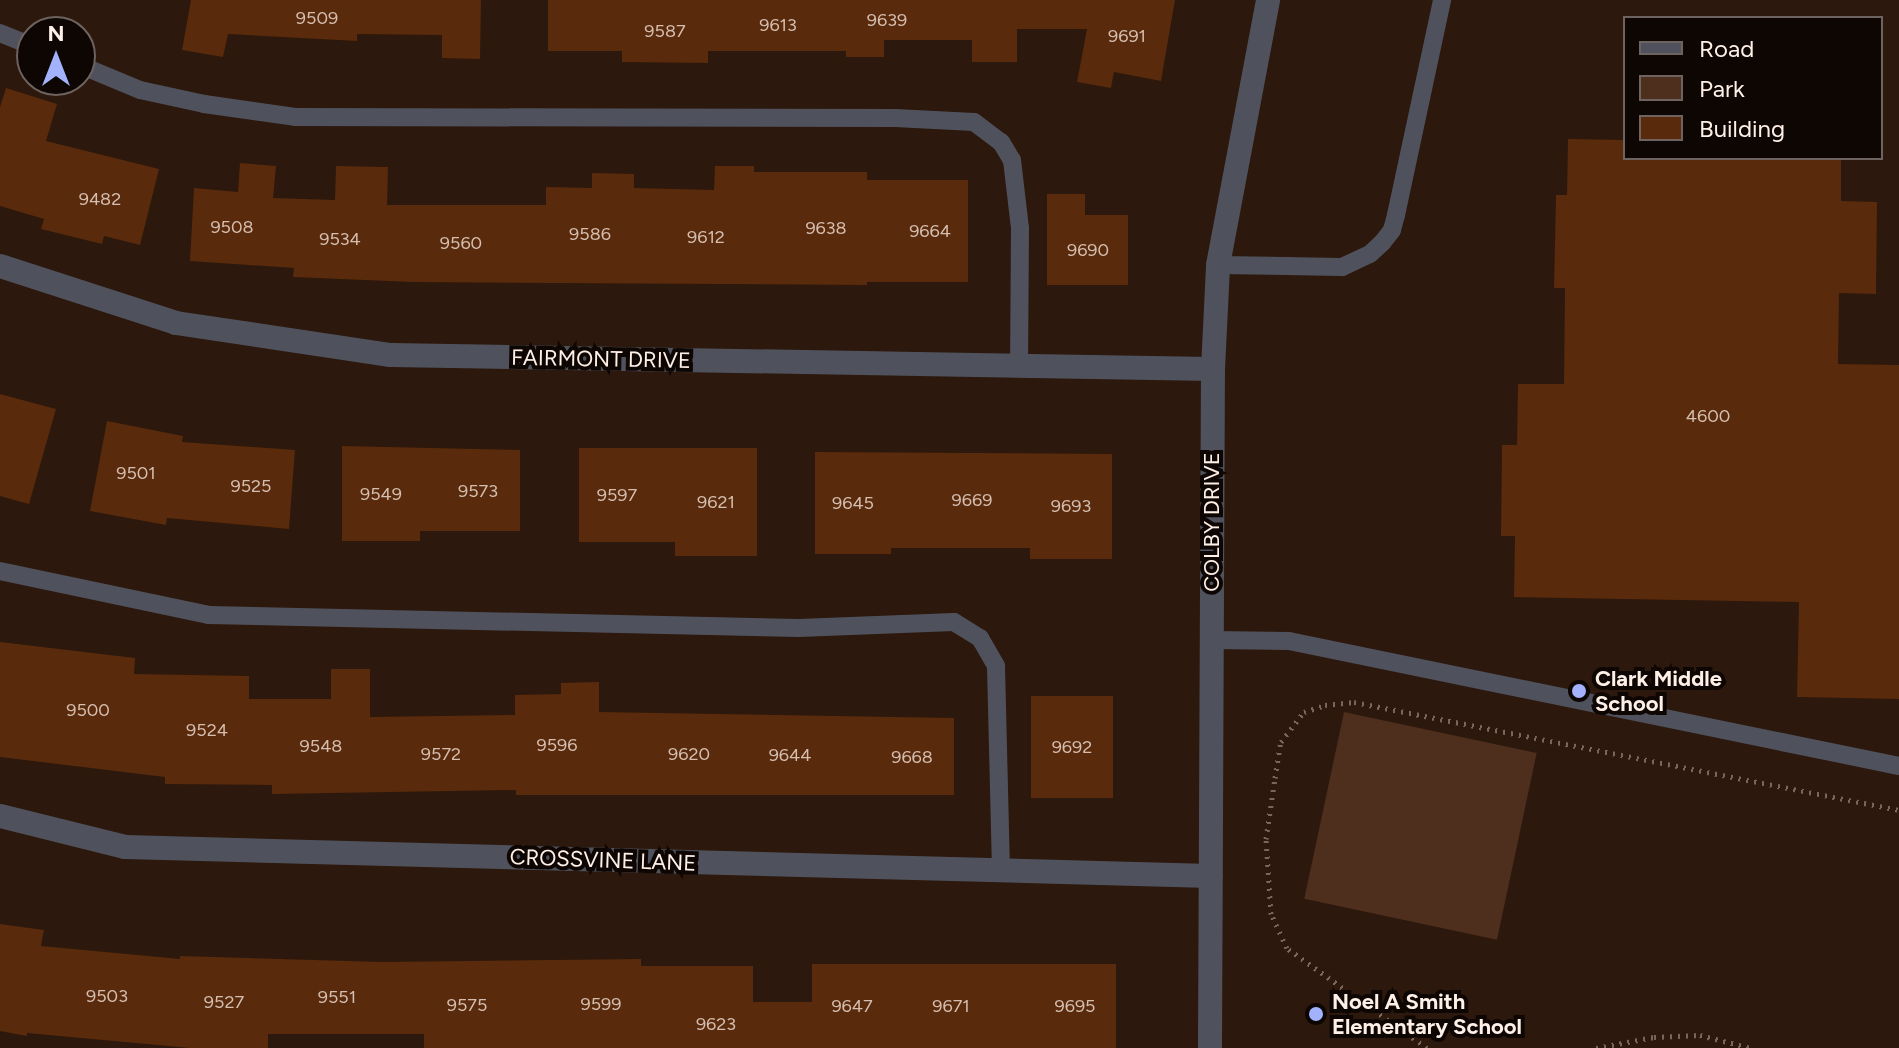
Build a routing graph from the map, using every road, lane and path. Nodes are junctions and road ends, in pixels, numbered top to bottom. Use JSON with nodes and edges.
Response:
{"nodes":[{"id":1,"x":1268,"y":0,"type":"edge"},
{"id":2,"x":1442,"y":0,"type":"edge"},
{"id":3,"x":96,"y":72,"type":"edge"},
{"id":4,"x":1218,"y":265,"type":"junction"},
{"id":5,"x":0,"y":266,"type":"edge"},
{"id":6,"x":1019,"y":366,"type":"junction"},
{"id":7,"x":1213,"y":369,"type":"junction"},
{"id":8,"x":0,"y":571,"type":"edge"},
{"id":9,"x":1212,"y":640,"type":"junction"},
{"id":10,"x":1899,"y":766,"type":"edge"},
{"id":11,"x":1899,"y":810,"type":"edge"},
{"id":12,"x":0,"y":816,"type":"edge"},
{"id":13,"x":1001,"y":871,"type":"junction"},
{"id":14,"x":1211,"y":876,"type":"junction"},
{"id":15,"x":1210,"y":1048,"type":"edge"},
{"id":16,"x":1427,"y":1048,"type":"edge"},
{"id":17,"x":1596,"y":1048,"type":"edge"},
{"id":18,"x":1751,"y":1048,"type":"edge"}],
"edges":[{"from":1,"to":4,"type":"street","name":"COLBY DRIVE"},
{"from":2,"to":4,"type":"lane"},
{"from":3,"to":6,"type":"lane"},
{"from":4,"to":7,"type":"street","name":"COLBY DRIVE"},
{"from":5,"to":6,"type":"street","name":"FAIRMONT DRIVE"},
{"from":6,"to":7,"type":"street","name":"FAIRMONT DRIVE"},
{"from":7,"to":9,"type":"street","name":"COLBY DRIVE"},
{"from":8,"to":13,"type":"lane"},
{"from":9,"to":10,"type":"lane"},
{"from":9,"to":14,"type":"street","name":"COLBY DRIVE"},
{"from":11,"to":16,"type":"path"},
{"from":12,"to":13,"type":"street","name":"CROSSVINE LANE"},
{"from":13,"to":14,"type":"street","name":"CROSSVINE LANE"},
{"from":14,"to":15,"type":"street","name":"COLBY DRIVE"},
{"from":17,"to":18,"type":"path"}]}
